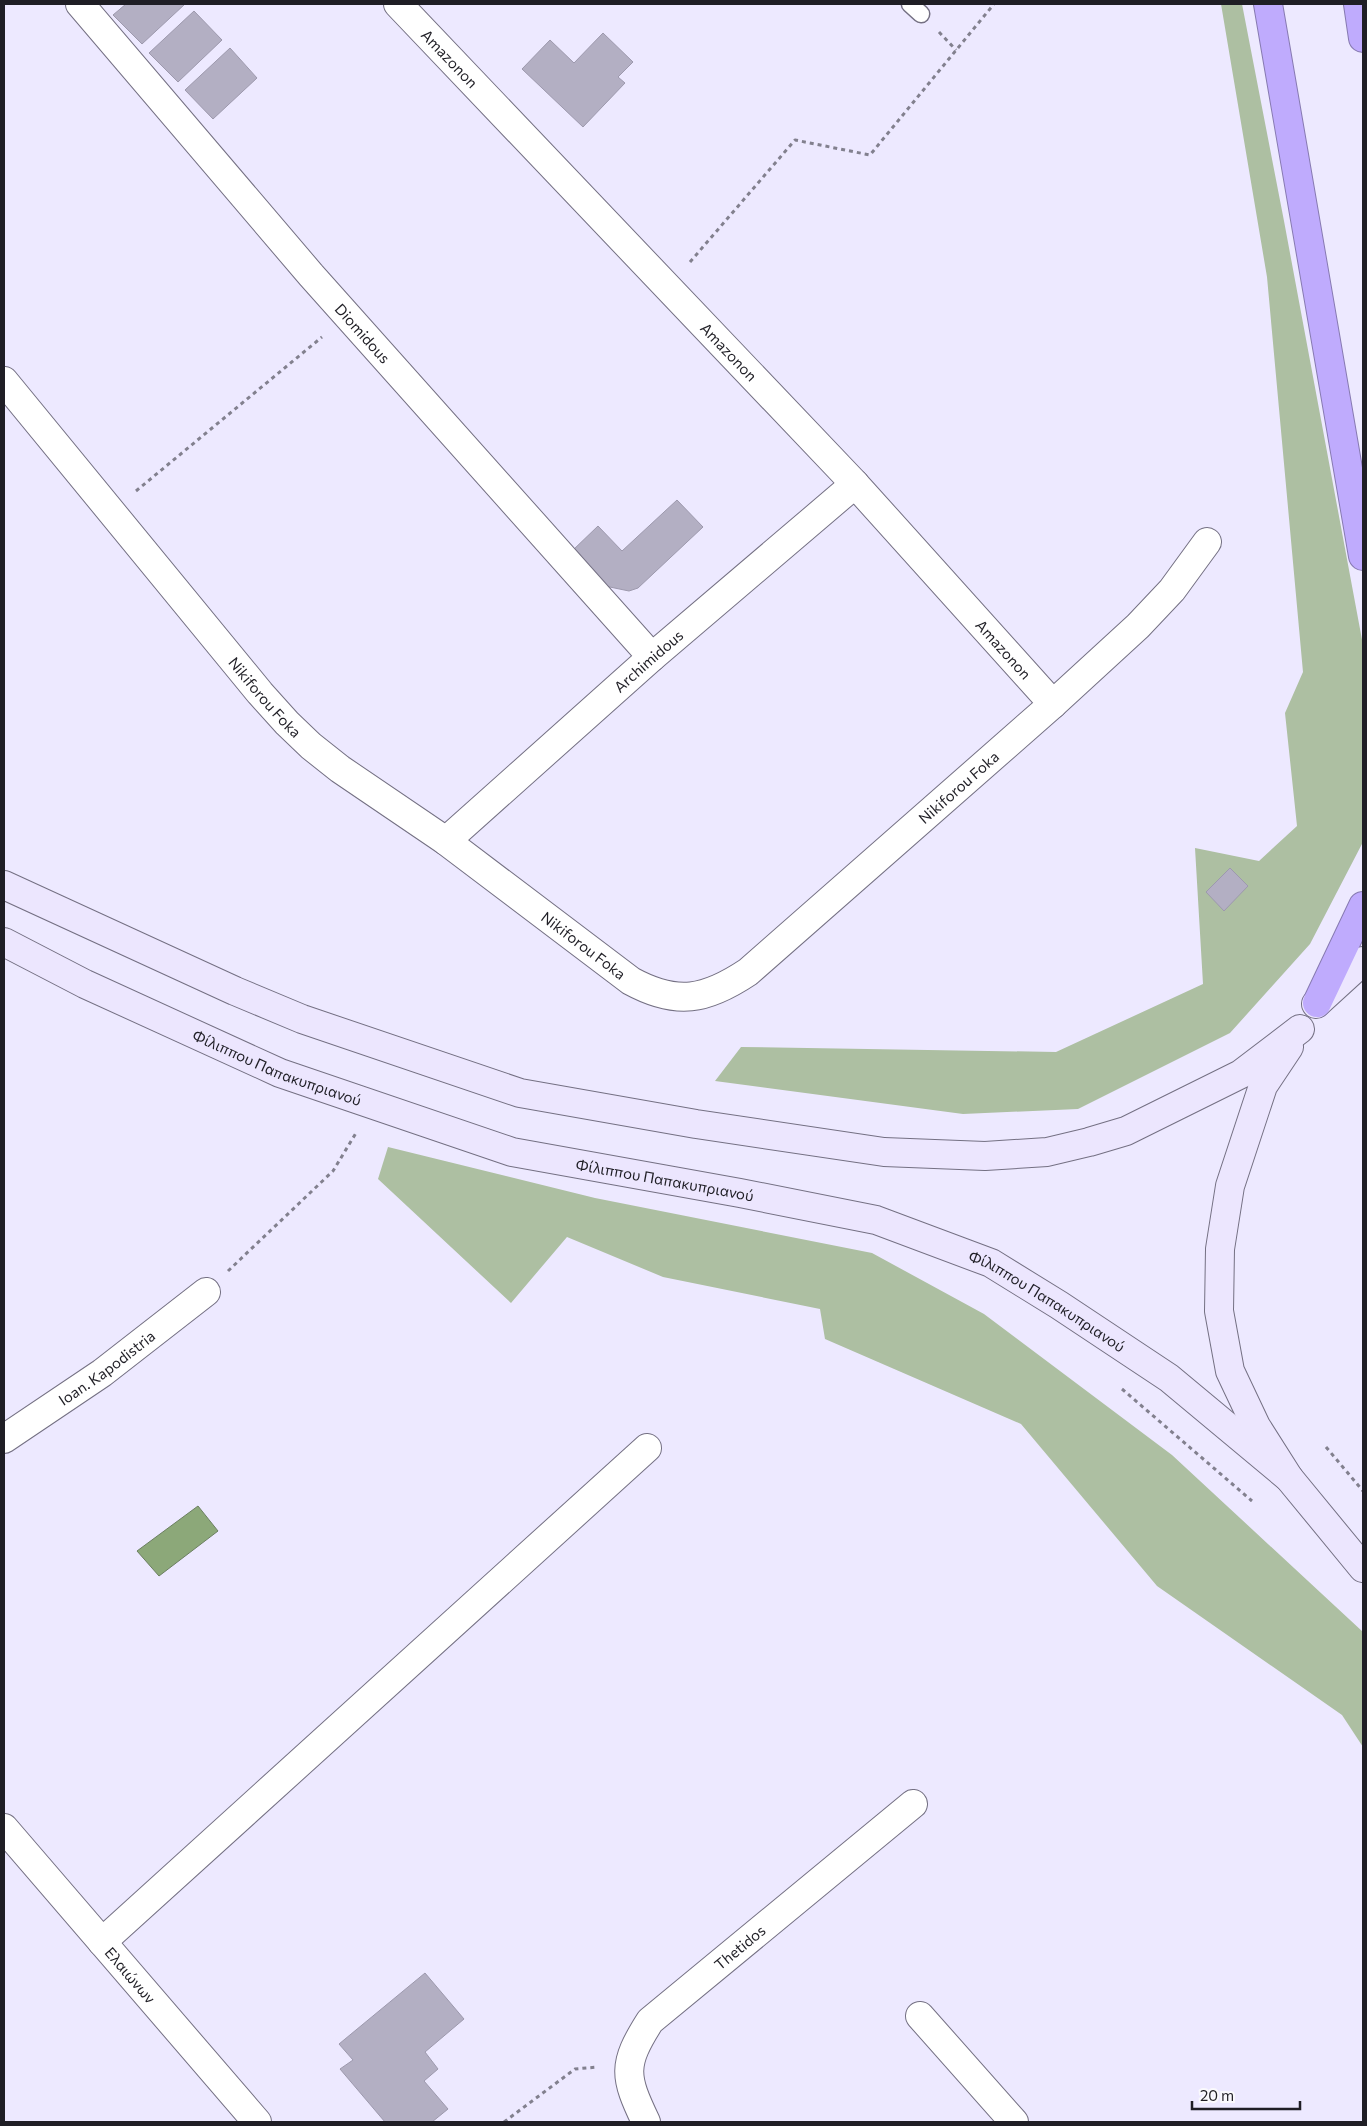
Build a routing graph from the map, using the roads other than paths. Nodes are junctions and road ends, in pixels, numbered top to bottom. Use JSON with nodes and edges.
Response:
{"nodes":[{"id":1,"x":80,"y":4,"type":"edge"},
{"id":2,"x":398,"y":4,"type":"edge"},
{"id":3,"x":1268,"y":4,"type":"edge"},
{"id":4,"x":1358,"y":4,"type":"edge"},
{"id":5,"x":1363,"y":38,"type":"edge"},
{"id":6,"x":4,"y":381,"type":"edge"},
{"id":7,"x":855,"y":484,"type":"junction"},
{"id":8,"x":1207,"y":542,"type":"dead end"},
{"id":9,"x":1363,"y":556,"type":"edge"},
{"id":10,"x":652,"y":657,"type":"junction"},
{"id":11,"x":1053,"y":704,"type":"junction"},
{"id":12,"x":446,"y":841,"type":"junction"},
{"id":13,"x":4,"y":885,"type":"edge"},
{"id":14,"x":1363,"y":906,"type":"edge"},
{"id":15,"x":4,"y":942,"type":"edge"},
{"id":16,"x":1363,"y":961,"type":"edge"},
{"id":17,"x":1317,"y":1003,"type":"junction"},
{"id":18,"x":1300,"y":1029,"type":"junction"},
{"id":19,"x":206,"y":1292,"type":"road end"},
{"id":20,"x":4,"y":1439,"type":"edge"},
{"id":21,"x":647,"y":1448,"type":"dead end"},
{"id":22,"x":1289,"y":1478,"type":"junction"},
{"id":23,"x":1363,"y":1568,"type":"edge"},
{"id":24,"x":913,"y":1804,"type":"dead end"},
{"id":25,"x":4,"y":1828,"type":"edge"},
{"id":26,"x":102,"y":1942,"type":"junction"},
{"id":27,"x":920,"y":2016,"type":"dead end"},
{"id":28,"x":257,"y":2122,"type":"edge"},
{"id":29,"x":646,"y":2122,"type":"edge"},
{"id":30,"x":1014,"y":2122,"type":"edge"}],
"edges":[{"from":1,"to":10,"type":"street","name":"Diomidous"},
{"from":2,"to":7,"type":"street","name":"Amazonon"},
{"from":3,"to":9,"type":"highway"},
{"from":4,"to":5,"type":"highway"},
{"from":6,"to":12,"type":"street","name":"Nikiforou Foka"},
{"from":7,"to":10,"type":"street","name":"Archimidous"},
{"from":7,"to":11,"type":"street","name":"Amazonon"},
{"from":8,"to":11,"type":"street","name":"Nikiforou Foka"},
{"from":10,"to":12,"type":"street","name":"Archimidous"},
{"from":11,"to":12,"type":"street","name":"Nikiforou Foka"},
{"from":13,"to":18,"type":"main road"},
{"from":14,"to":17,"type":"highway"},
{"from":15,"to":22,"type":"main road","name":"Φίλιππου Παπακυπριανού"},
{"from":16,"to":17,"type":"main road"},
{"from":17,"to":18,"type":"main road"},
{"from":18,"to":22,"type":"main road"},
{"from":19,"to":20,"type":"street","name":"Ioan. Kapodistria"},
{"from":21,"to":26,"type":"street"},
{"from":22,"to":23,"type":"main road"},
{"from":24,"to":29,"type":"street","name":"Thetidos"},
{"from":25,"to":26,"type":"street","name":"Ελαιώνων"},
{"from":26,"to":28,"type":"street","name":"Ελαιώνων"},
{"from":27,"to":30,"type":"street"}]}
